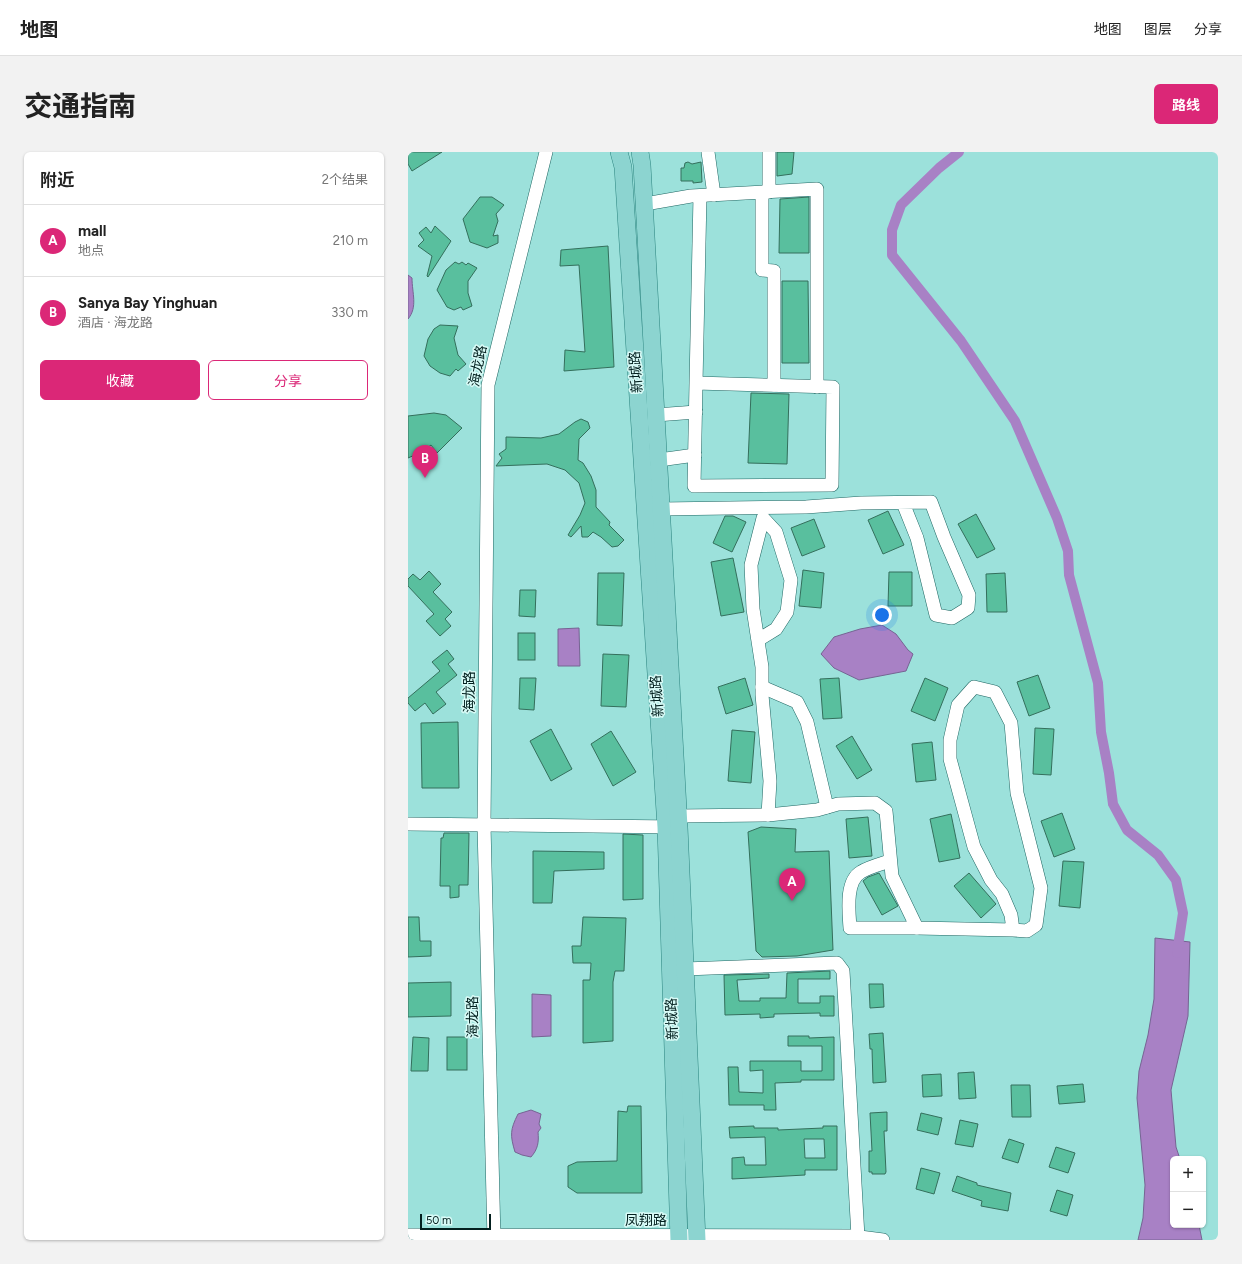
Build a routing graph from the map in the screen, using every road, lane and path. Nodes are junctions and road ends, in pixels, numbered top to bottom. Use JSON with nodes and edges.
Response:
{"nodes":[{"id":1,"x":546,"y":152,"type":"edge"},
{"id":2,"x":619,"y":152,"type":"edge"},
{"id":3,"x":640,"y":152,"type":"edge"},
{"id":4,"x":708,"y":152,"type":"edge"},
{"id":5,"x":769,"y":152,"type":"edge"},
{"id":6,"x":766,"y":192,"type":"junction"},
{"id":7,"x":714,"y":195,"type":"junction"},
{"id":8,"x":700,"y":196,"type":"junction"},
{"id":9,"x":645,"y":204,"type":"junction"},
{"id":10,"x":696,"y":383,"type":"junction"},
{"id":11,"x":774,"y":385,"type":"junction"},
{"id":12,"x":817,"y":386,"type":"junction"},
{"id":13,"x":696,"y":412,"type":"junction"},
{"id":14,"x":656,"y":415,"type":"junction"},
{"id":15,"x":695,"y":455,"type":"junction"},
{"id":16,"x":659,"y":460,"type":"junction"},
{"id":17,"x":903,"y":503,"type":"junction"},
{"id":18,"x":661,"y":509,"type":"junction"},
{"id":19,"x":763,"y":513,"type":"junction"},
{"id":20,"x":758,"y":640,"type":"junction"},
{"id":21,"x":762,"y":687,"type":"junction"},
{"id":22,"x":827,"y":807,"type":"junction"},
{"id":23,"x":768,"y":815,"type":"junction"},
{"id":24,"x":408,"y":824,"type":"edge"},
{"id":25,"x":674,"y":824,"type":"junction"},
{"id":26,"x":484,"y":825,"type":"junction"},
{"id":27,"x":890,"y":861,"type":"junction"},
{"id":28,"x":918,"y":928,"type":"junction"},
{"id":29,"x":1014,"y":930,"type":"junction"},
{"id":30,"x":685,"y":969,"type":"junction"},
{"id":31,"x":408,"y":1235,"type":"edge"},
{"id":32,"x":858,"y":1237,"type":"junction"},
{"id":33,"x":494,"y":1238,"type":"edge"},
{"id":34,"x":679,"y":1238,"type":"edge"},
{"id":35,"x":696,"y":1238,"type":"edge"},
{"id":36,"x":883,"y":1240,"type":"edge"}],
"edges":[{"from":1,"to":26,"type":"street","name":"海龙路"},
{"from":2,"to":25,"type":"main road","name":"新城路"},
{"from":3,"to":9,"type":"main road","name":"新城路"},
{"from":4,"to":7,"type":"street"},
{"from":5,"to":6,"type":"street"},
{"from":6,"to":7,"type":"street"},
{"from":6,"to":11,"type":"street"},
{"from":6,"to":12,"type":"street"},
{"from":7,"to":8,"type":"street"},
{"from":8,"to":9,"type":"street"},
{"from":8,"to":10,"type":"street"},
{"from":9,"to":14,"type":"main road","name":"新城路"},
{"from":10,"to":11,"type":"street"},
{"from":10,"to":13,"type":"street"},
{"from":11,"to":12,"type":"street"},
{"from":12,"to":15,"type":"street"},
{"from":13,"to":14,"type":"street"},
{"from":13,"to":15,"type":"street"},
{"from":14,"to":16,"type":"main road","name":"新城路"},
{"from":15,"to":16,"type":"street"},
{"from":16,"to":18,"type":"main road","name":"新城路"},
{"from":17,"to":17,"type":"street"},
{"from":17,"to":19,"type":"street"},
{"from":18,"to":19,"type":"street"},
{"from":18,"to":25,"type":"main road","name":"新城路"},
{"from":19,"to":20,"type":"street"},
{"from":19,"to":20,"type":"street"},
{"from":20,"to":21,"type":"street"},
{"from":21,"to":22,"type":"street"},
{"from":21,"to":23,"type":"street"},
{"from":22,"to":23,"type":"street"},
{"from":22,"to":27,"type":"street"},
{"from":23,"to":25,"type":"street"},
{"from":24,"to":26,"type":"street"},
{"from":25,"to":26,"type":"street"},
{"from":25,"to":30,"type":"main road","name":"新城路"},
{"from":25,"to":34,"type":"main road","name":"新城路"},
{"from":26,"to":33,"type":"street","name":"海龙路"},
{"from":27,"to":28,"type":"street"},
{"from":27,"to":28,"type":"street"},
{"from":28,"to":29,"type":"street"},
{"from":29,"to":29,"type":"street"},
{"from":30,"to":32,"type":"street"},
{"from":30,"to":35,"type":"main road","name":"新城路"},
{"from":31,"to":33,"type":"street","name":"凤翔路"},
{"from":32,"to":35,"type":"street","name":"凤翔路"},
{"from":32,"to":36,"type":"street","name":"凤翔路"},
{"from":33,"to":34,"type":"street","name":"凤翔路"},
{"from":34,"to":35,"type":"street","name":"凤翔路"}]}
